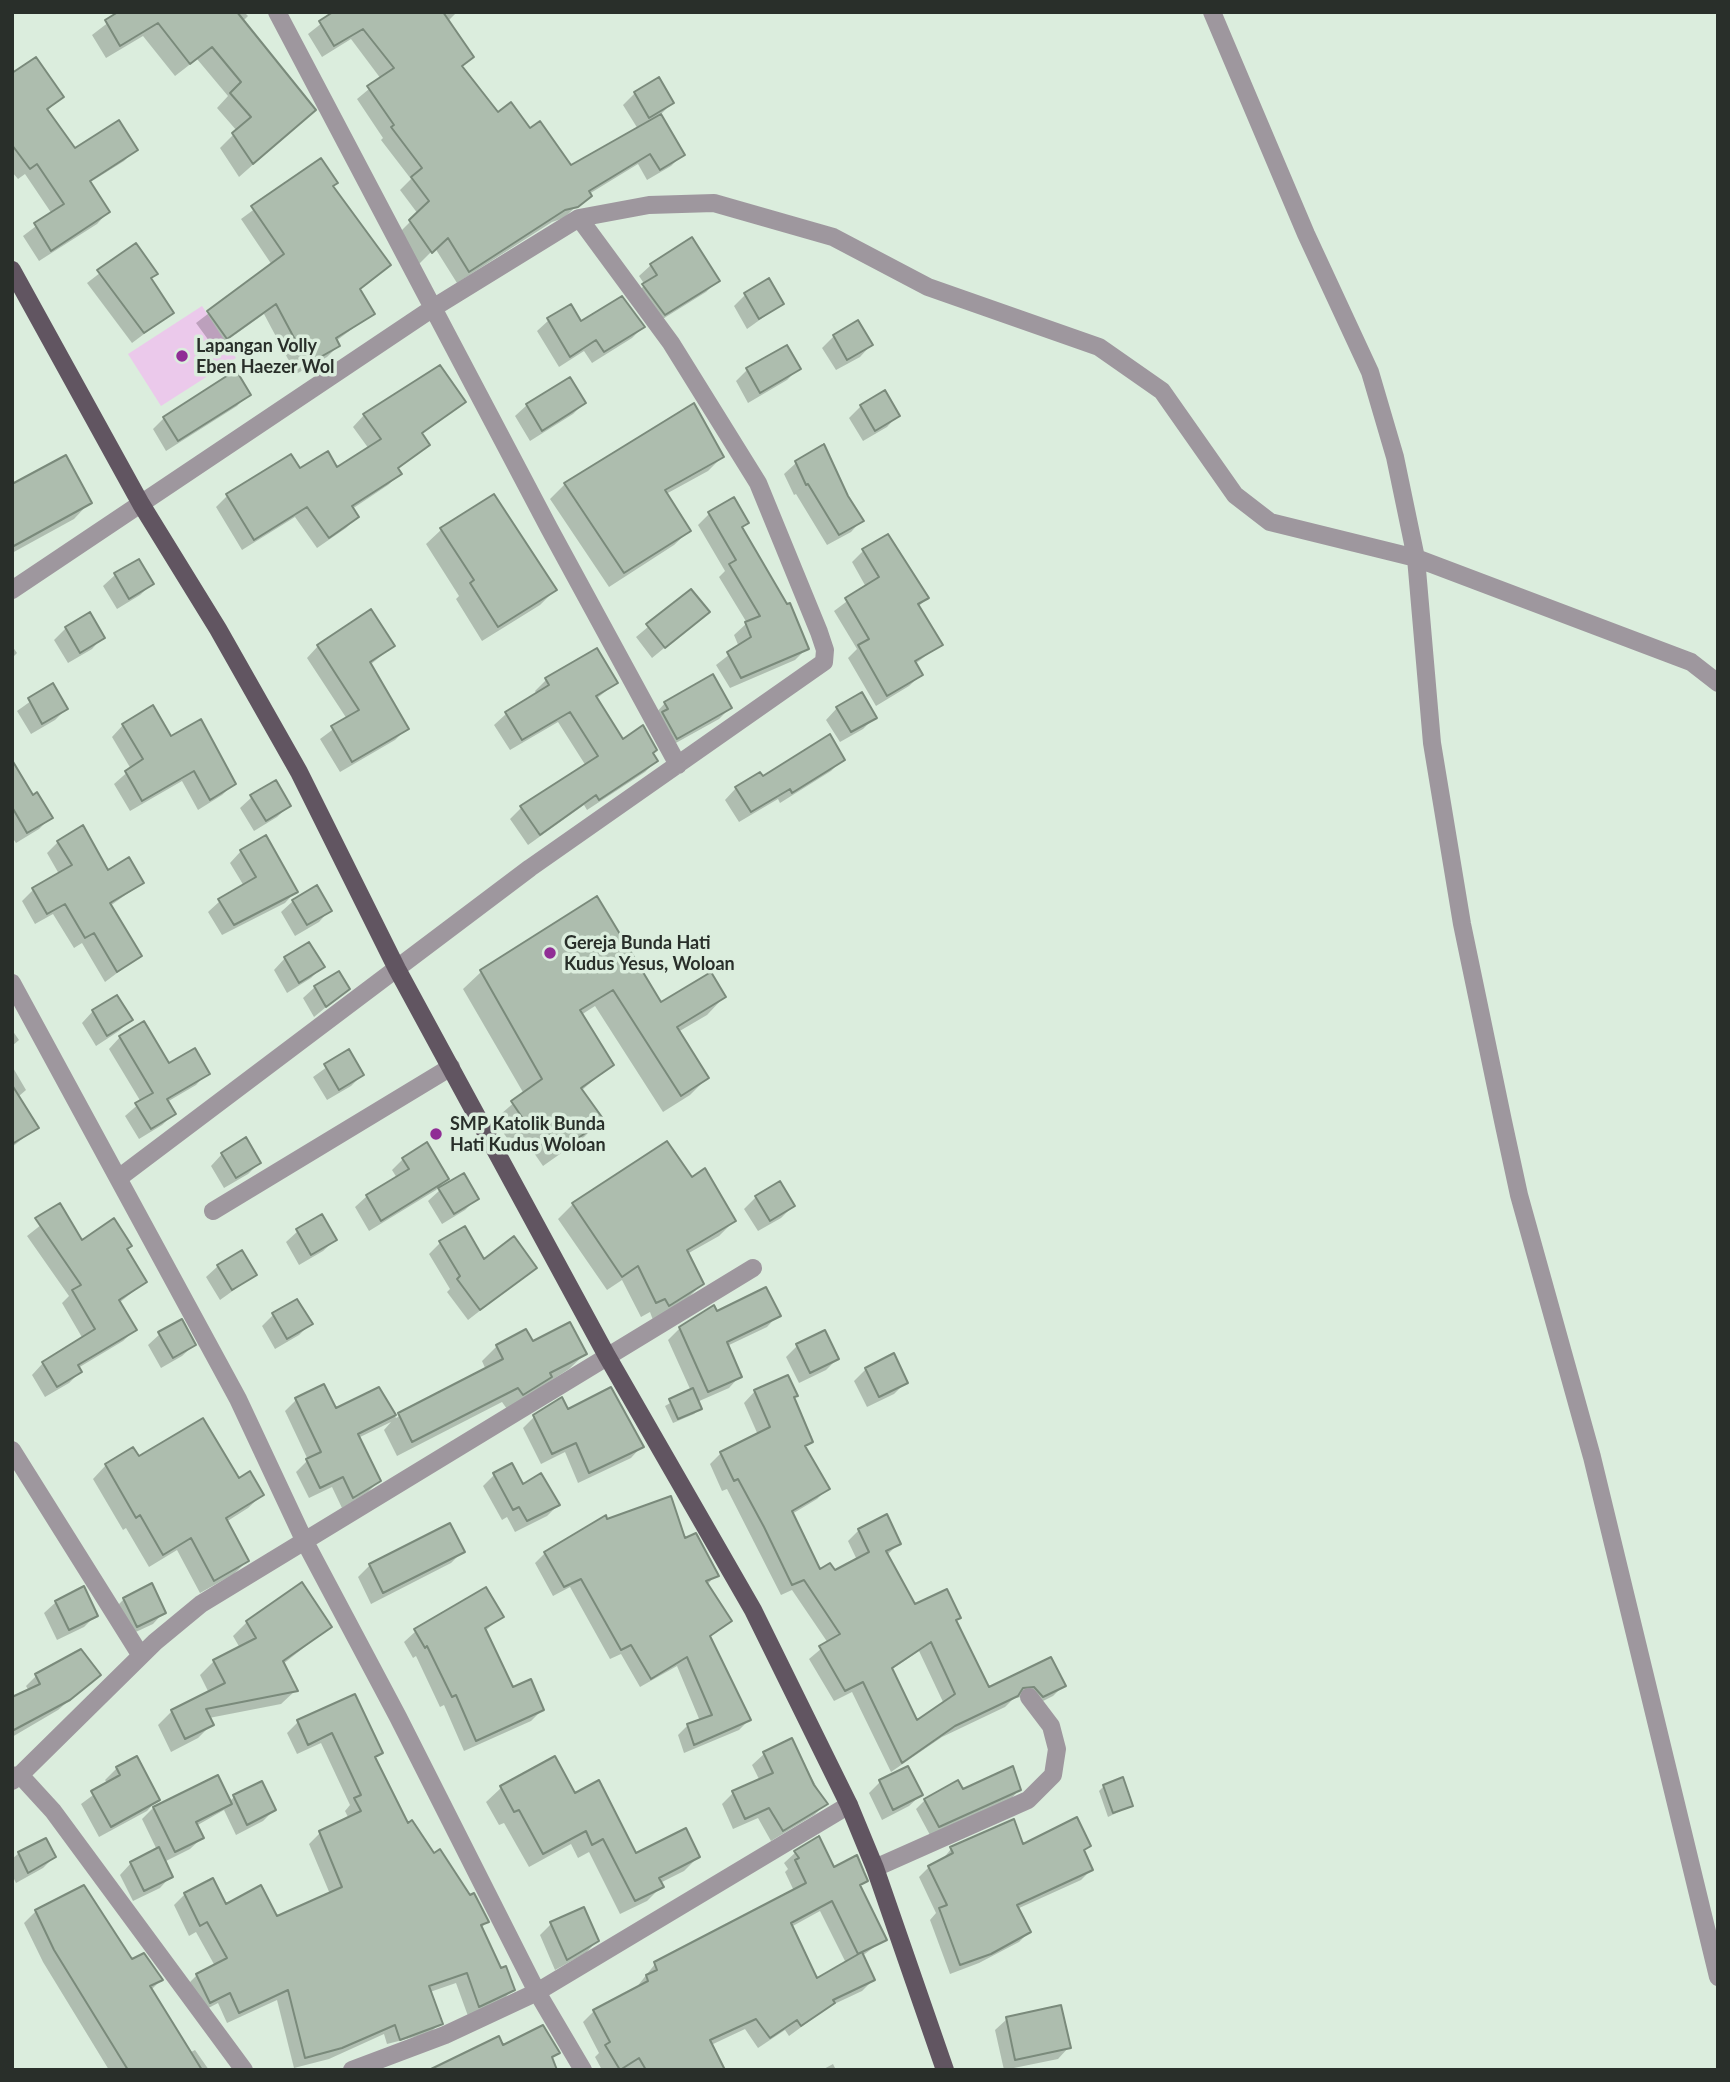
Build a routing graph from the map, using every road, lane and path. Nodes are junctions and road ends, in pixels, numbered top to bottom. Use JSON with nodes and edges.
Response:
{"nodes":[{"id":1,"x":277,"y":12,"type":"edge"},
{"id":2,"x":1212,"y":12,"type":"edge"},
{"id":3,"x":579,"y":218,"type":"junction"},
{"id":4,"x":12,"y":270,"type":"edge"},
{"id":5,"x":433,"y":308,"type":"junction"},
{"id":6,"x":141,"y":504,"type":"junction"},
{"id":7,"x":1416,"y":558,"type":"junction"},
{"id":8,"x":12,"y":590,"type":"edge"},
{"id":9,"x":1718,"y":683,"type":"edge"},
{"id":10,"x":678,"y":765,"type":"junction"},
{"id":11,"x":397,"y":969,"type":"junction"},
{"id":12,"x":12,"y":982,"type":"edge"},
{"id":13,"x":451,"y":1067,"type":"junction"},
{"id":14,"x":120,"y":1177,"type":"junction"},
{"id":15,"x":214,"y":1211,"type":"dead end"},
{"id":16,"x":753,"y":1268,"type":"dead end"},
{"id":17,"x":607,"y":1356,"type":"junction"},
{"id":18,"x":12,"y":1450,"type":"edge"},
{"id":19,"x":304,"y":1540,"type":"junction"},
{"id":20,"x":141,"y":1656,"type":"junction"},
{"id":21,"x":1029,"y":1697,"type":"dead end"},
{"id":22,"x":15,"y":1777,"type":"edge"},
{"id":23,"x":849,"y":1805,"type":"junction"},
{"id":24,"x":875,"y":1868,"type":"junction"},
{"id":25,"x":1718,"y":1978,"type":"edge"},
{"id":26,"x":537,"y":1992,"type":"junction"},
{"id":27,"x":244,"y":2070,"type":"edge"},
{"id":28,"x":352,"y":2070,"type":"edge"},
{"id":29,"x":583,"y":2070,"type":"edge"},
{"id":30,"x":946,"y":2070,"type":"edge"}],
"edges":[{"from":1,"to":5,"type":"street"},
{"from":2,"to":7,"type":"street"},
{"from":3,"to":5,"type":"street"},
{"from":3,"to":7,"type":"street"},
{"from":3,"to":10,"type":"street"},
{"from":4,"to":6,"type":"main road"},
{"from":5,"to":6,"type":"street"},
{"from":5,"to":10,"type":"street"},
{"from":6,"to":8,"type":"street"},
{"from":6,"to":11,"type":"main road"},
{"from":7,"to":9,"type":"street"},
{"from":7,"to":25,"type":"street"},
{"from":10,"to":11,"type":"street"},
{"from":11,"to":13,"type":"main road"},
{"from":11,"to":14,"type":"street"},
{"from":12,"to":14,"type":"street"},
{"from":13,"to":15,"type":"street"},
{"from":13,"to":17,"type":"main road"},
{"from":14,"to":19,"type":"street"},
{"from":16,"to":17,"type":"street"},
{"from":17,"to":19,"type":"street"},
{"from":17,"to":23,"type":"main road"},
{"from":18,"to":20,"type":"street"},
{"from":19,"to":20,"type":"street"},
{"from":19,"to":26,"type":"street"},
{"from":20,"to":22,"type":"street"},
{"from":21,"to":24,"type":"street"},
{"from":22,"to":27,"type":"street"},
{"from":23,"to":24,"type":"main road"},
{"from":23,"to":26,"type":"street"},
{"from":24,"to":30,"type":"main road"},
{"from":26,"to":28,"type":"street"},
{"from":26,"to":29,"type":"street"}]}
